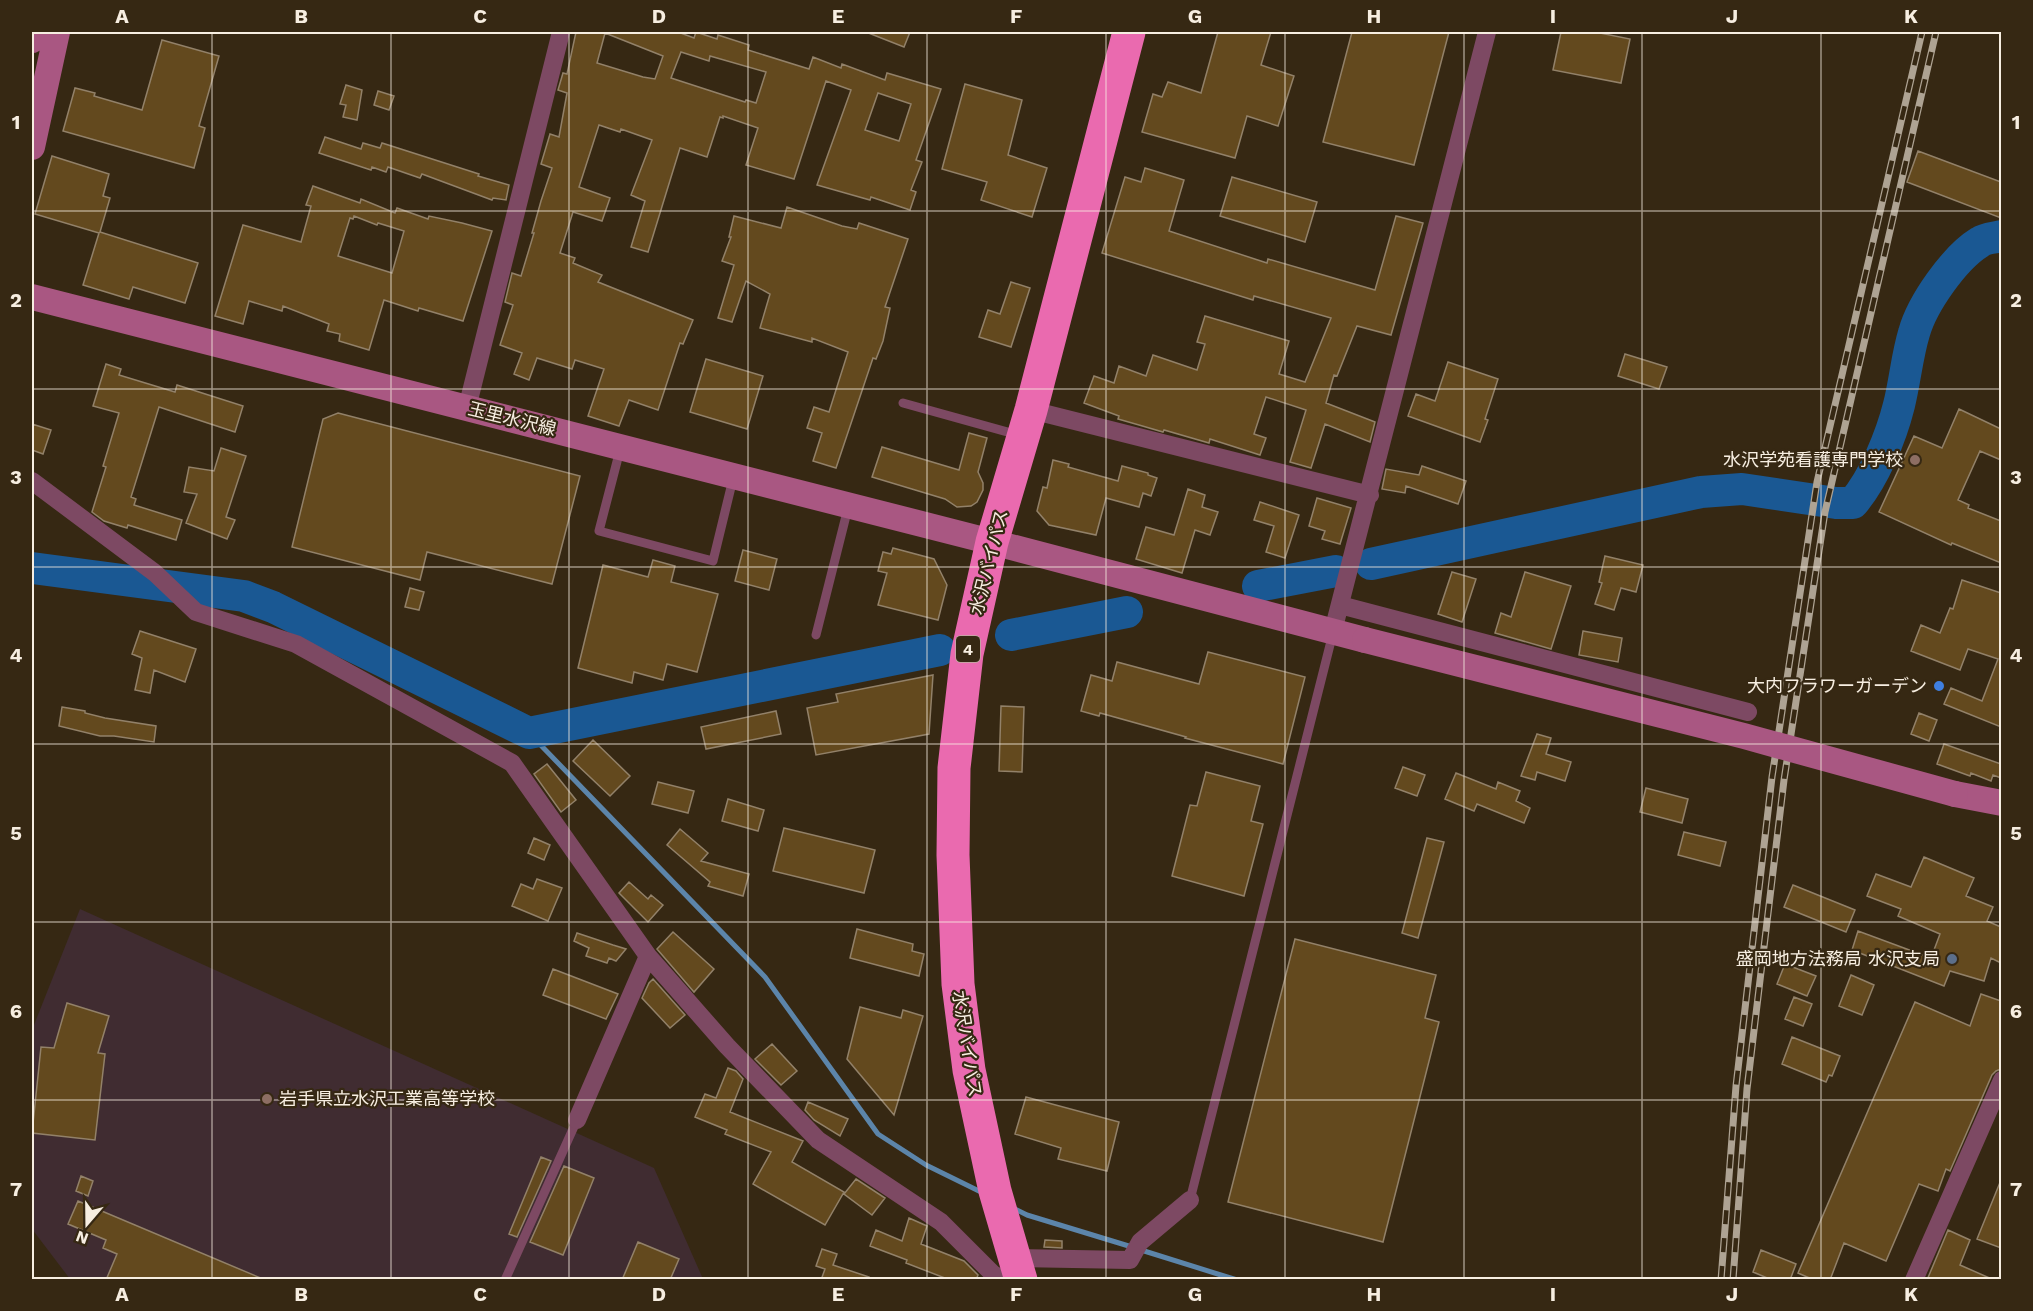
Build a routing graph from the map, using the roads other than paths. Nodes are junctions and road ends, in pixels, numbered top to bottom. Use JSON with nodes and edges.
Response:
{"nodes":[{"id":1,"x":34,"y":32,"type":"edge"},
{"id":2,"x":57,"y":32,"type":"edge"},
{"id":3,"x":561,"y":32,"type":"edge"},
{"id":4,"x":1129,"y":32,"type":"edge"},
{"id":5,"x":1487,"y":32,"type":"edge"},
{"id":6,"x":32,"y":40,"type":"edge"},
{"id":7,"x":32,"y":147,"type":"edge"},
{"id":8,"x":32,"y":297,"type":"edge"},
{"id":9,"x":903,"y":403,"type":"dead end"},
{"id":10,"x":467,"y":408,"type":"junction"},
{"id":11,"x":1027,"y":423,"type":"junction"},
{"id":12,"x":621,"y":447,"type":"junction"},
{"id":13,"x":734,"y":476,"type":"junction"},
{"id":14,"x":32,"y":481,"type":"edge"},
{"id":15,"x":1370,"y":495,"type":"junction"},
{"id":16,"x":849,"y":506,"type":"junction"},
{"id":17,"x":993,"y":542,"type":"junction"},
{"id":18,"x":1340,"y":605,"type":"junction"},
{"id":19,"x":1333,"y":631,"type":"junction"},
{"id":20,"x":816,"y":635,"type":"dead end"},
{"id":21,"x":1748,"y":712,"type":"dead end"},
{"id":22,"x":2001,"y":803,"type":"edge"},
{"id":23,"x":648,"y":956,"type":"junction"},
{"id":24,"x":2001,"y":1080,"type":"edge"},
{"id":25,"x":577,"y":1120,"type":"joint"},
{"id":26,"x":1190,"y":1200,"type":"joint"},
{"id":27,"x":1005,"y":1274,"type":"edge"},
{"id":28,"x":505,"y":1280,"type":"edge"},
{"id":29,"x":1914,"y":1280,"type":"edge"}],
"edges":[{"from":1,"to":6,"type":"street"},
{"from":2,"to":7,"type":"street"},
{"from":3,"to":10,"type":"street"},
{"from":4,"to":11,"type":"highway","name":"水沢バイパス","number":"4"},
{"from":5,"to":15,"type":"street"},
{"from":8,"to":10,"type":"street","name":"玉里水沢線"},
{"from":9,"to":11,"type":"lane"},
{"from":10,"to":12,"type":"street","name":"玉里水沢線"},
{"from":11,"to":15,"type":"street"},
{"from":11,"to":17,"type":"highway","name":"水沢バイパス","number":"4"},
{"from":12,"to":13,"type":"street","name":"玉里水沢線"},
{"from":12,"to":13,"type":"lane"},
{"from":13,"to":16,"type":"street","name":"玉里水沢線"},
{"from":14,"to":23,"type":"street"},
{"from":15,"to":18,"type":"street"},
{"from":16,"to":17,"type":"street","name":"玉里水沢線"},
{"from":16,"to":20,"type":"lane"},
{"from":17,"to":19,"type":"street","name":"玉里水沢線"},
{"from":17,"to":27,"type":"highway","name":"水沢バイパス","number":"4"},
{"from":18,"to":19,"type":"street"},
{"from":18,"to":21,"type":"street"},
{"from":19,"to":22,"type":"street","name":"玉里水沢線","bridge":true},
{"from":19,"to":26,"type":"lane"},
{"from":23,"to":25,"type":"street"},
{"from":23,"to":27,"type":"street"},
{"from":24,"to":29,"type":"street"},
{"from":25,"to":28,"type":"lane"},
{"from":26,"to":27,"type":"street"}]}
